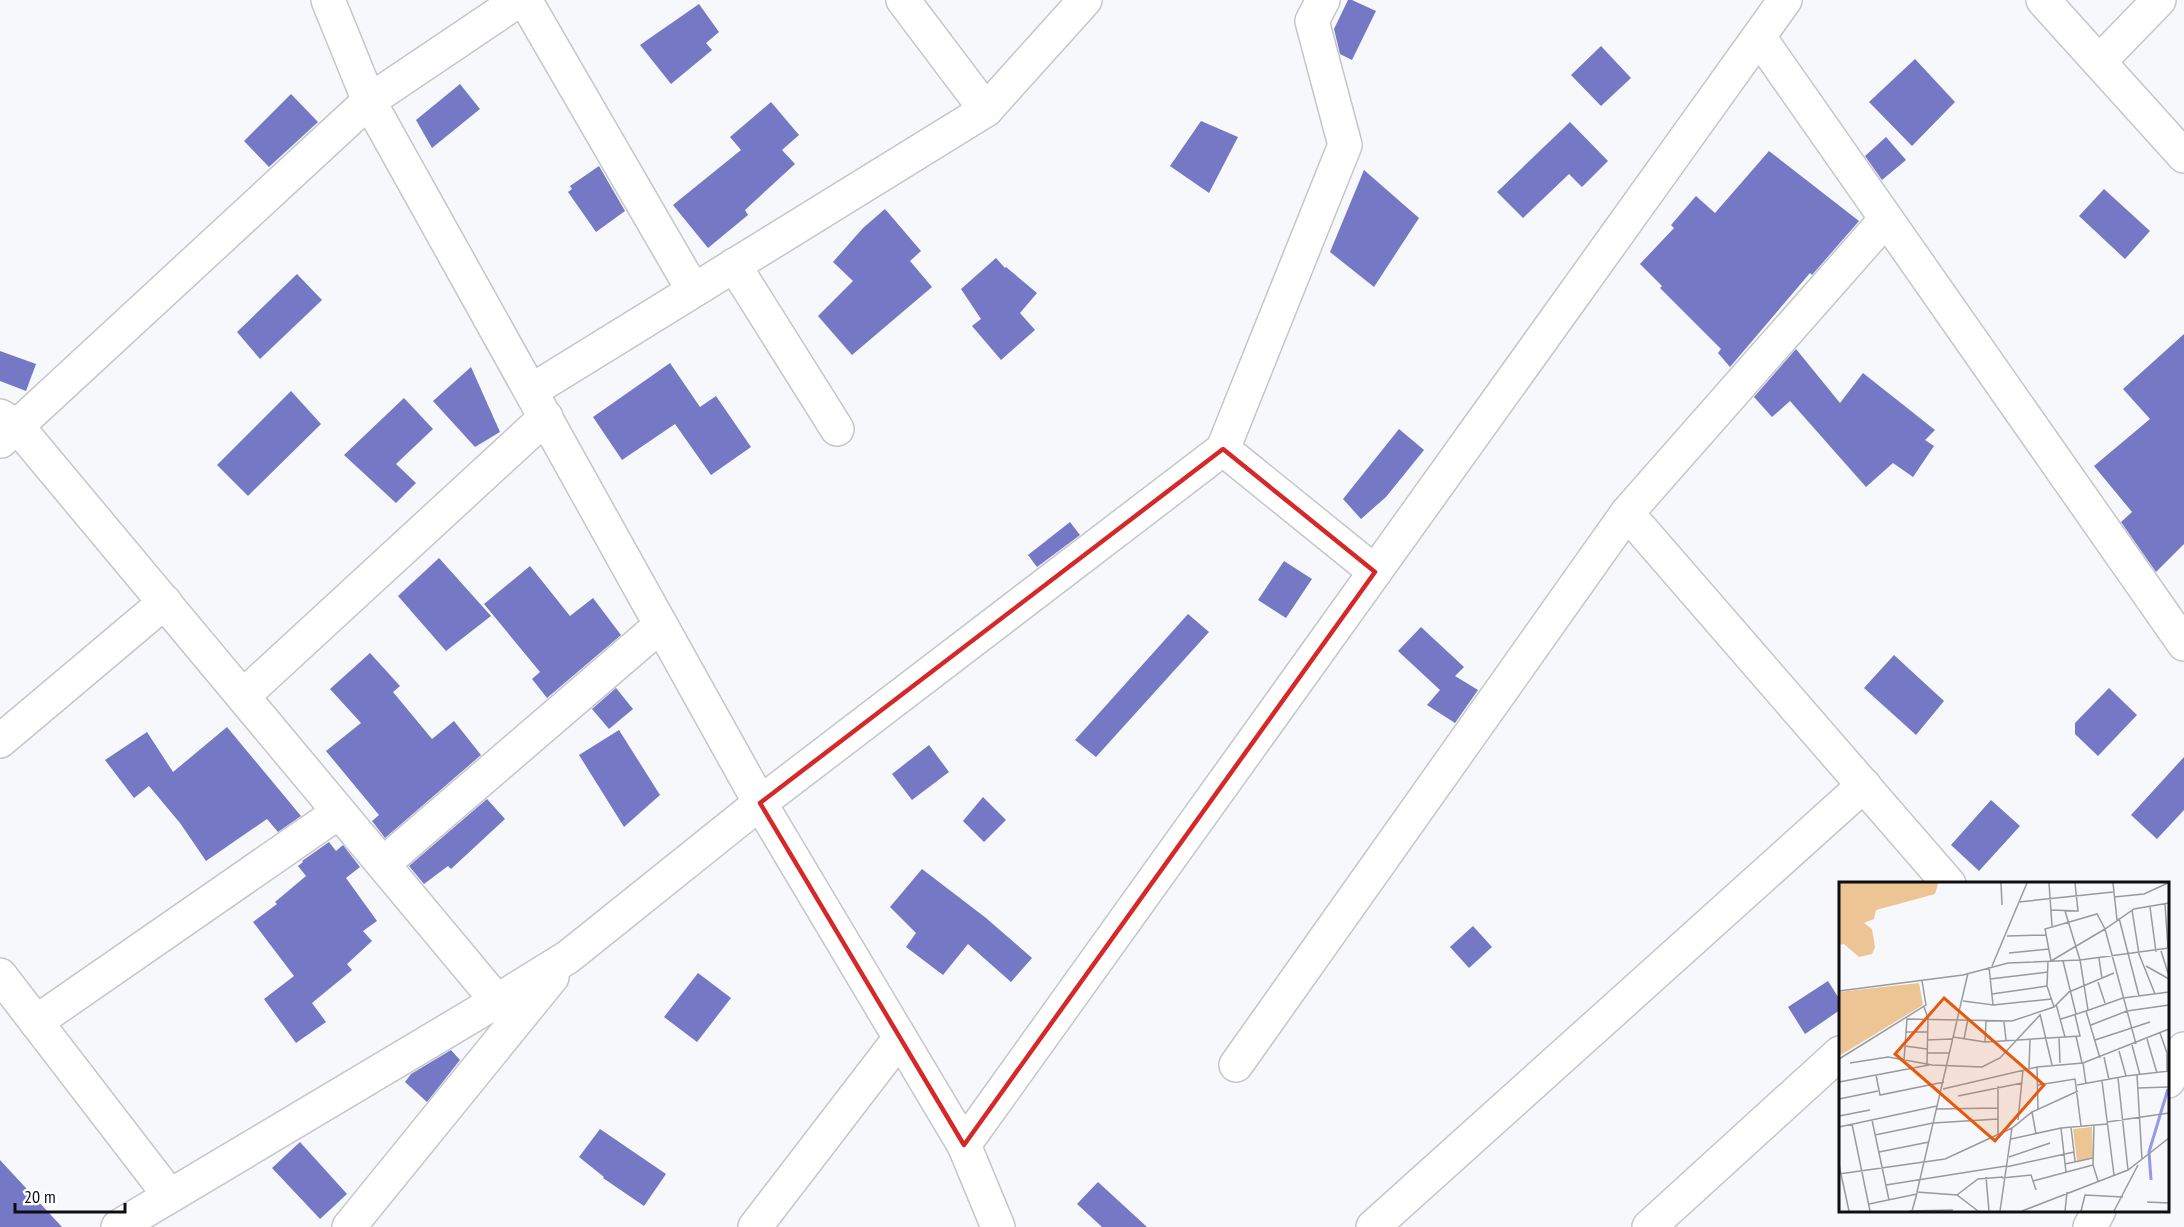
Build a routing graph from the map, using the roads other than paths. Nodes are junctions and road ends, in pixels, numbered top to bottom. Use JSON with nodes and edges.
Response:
{"nodes":[{"id":1,"x":328,"y":0,"type":"edge"},
{"id":2,"x":519,"y":0,"type":"edge"},
{"id":3,"x":525,"y":0,"type":"edge"},
{"id":4,"x":903,"y":0,"type":"edge"},
{"id":5,"x":1085,"y":0,"type":"edge"},
{"id":6,"x":1323,"y":0,"type":"edge"},
{"id":7,"x":1785,"y":0,"type":"edge"},
{"id":8,"x":2043,"y":0,"type":"edge"},
{"id":9,"x":2159,"y":0,"type":"edge"},
{"id":10,"x":1759,"y":37,"type":"junction"},
{"id":11,"x":2099,"y":62,"type":"junction"},
{"id":12,"x":369,"y":101,"type":"junction"},
{"id":13,"x":986,"y":110,"type":"junction"},
{"id":14,"x":2184,"y":156,"type":"edge"},
{"id":15,"x":1886,"y":219,"type":"junction"},
{"id":16,"x":734,"y":265,"type":"junction"},
{"id":17,"x":693,"y":290,"type":"junction"},
{"id":18,"x":538,"y":404,"type":"junction"},
{"id":19,"x":6,"y":428,"type":"edge"},
{"id":20,"x":837,"y":429,"type":"dead end"},
{"id":21,"x":1223,"y":449,"type":"junction"},
{"id":22,"x":1627,"y":513,"type":"junction"},
{"id":23,"x":1375,"y":572,"type":"junction"},
{"id":24,"x":165,"y":602,"type":"junction"},
{"id":25,"x":661,"y":625,"type":"junction"},
{"id":26,"x":2184,"y":644,"type":"edge"},
{"id":27,"x":243,"y":696,"type":"junction"},
{"id":28,"x":0,"y":741,"type":"edge"},
{"id":29,"x":1864,"y":785,"type":"junction"},
{"id":30,"x":760,"y":803,"type":"junction"},
{"id":31,"x":339,"y":812,"type":"junction"},
{"id":32,"x":383,"y":864,"type":"junction"},
{"id":33,"x":1947,"y":882,"type":"edge"},
{"id":34,"x":568,"y":957,"type":"junction"},
{"id":35,"x":0,"y":975,"type":"edge"},
{"id":36,"x":497,"y":1001,"type":"junction"},
{"id":37,"x":36,"y":1022,"type":"junction"},
{"id":38,"x":900,"y":1038,"type":"junction"},
{"id":39,"x":2184,"y":1049,"type":"edge"},
{"id":40,"x":1839,"y":1054,"type":"edge"},
{"id":41,"x":1236,"y":1065,"type":"dead end"},
{"id":42,"x":2169,"y":1078,"type":"edge"},
{"id":43,"x":964,"y":1145,"type":"junction"},
{"id":44,"x":170,"y":1196,"type":"junction"},
{"id":45,"x":2098,"y":1212,"type":"edge"},
{"id":46,"x":117,"y":1227,"type":"edge"},
{"id":47,"x":349,"y":1227,"type":"edge"},
{"id":48,"x":755,"y":1227,"type":"edge"},
{"id":49,"x":998,"y":1227,"type":"edge"},
{"id":50,"x":1373,"y":1227,"type":"edge"},
{"id":51,"x":1648,"y":1227,"type":"edge"},
{"id":52,"x":2090,"y":1227,"type":"edge"}],
"edges":[{"from":1,"to":12,"type":"street"},
{"from":2,"to":12,"type":"street"},
{"from":3,"to":17,"type":"street"},
{"from":4,"to":13,"type":"street"},
{"from":5,"to":13,"type":"street"},
{"from":6,"to":21,"type":"street"},
{"from":7,"to":10,"type":"street"},
{"from":8,"to":11,"type":"street"},
{"from":9,"to":11,"type":"street"},
{"from":10,"to":15,"type":"street"},
{"from":10,"to":23,"type":"street"},
{"from":11,"to":14,"type":"street"},
{"from":12,"to":18,"type":"street"},
{"from":12,"to":19,"type":"street"},
{"from":13,"to":16,"type":"street"},
{"from":15,"to":22,"type":"street"},
{"from":15,"to":26,"type":"street"},
{"from":16,"to":17,"type":"street"},
{"from":16,"to":20,"type":"street"},
{"from":17,"to":18,"type":"street"},
{"from":18,"to":25,"type":"street"},
{"from":18,"to":27,"type":"street"},
{"from":19,"to":24,"type":"street"},
{"from":21,"to":23,"type":"street"},
{"from":21,"to":30,"type":"street"},
{"from":22,"to":29,"type":"street"},
{"from":22,"to":41,"type":"street"},
{"from":23,"to":43,"type":"street"},
{"from":24,"to":27,"type":"street"},
{"from":24,"to":28,"type":"street"},
{"from":25,"to":30,"type":"street"},
{"from":25,"to":32,"type":"street"},
{"from":27,"to":31,"type":"street"},
{"from":29,"to":33,"type":"street"},
{"from":29,"to":50,"type":"street"},
{"from":30,"to":34,"type":"street"},
{"from":30,"to":38,"type":"street"},
{"from":31,"to":32,"type":"street"},
{"from":31,"to":37,"type":"street"},
{"from":32,"to":36,"type":"street"},
{"from":34,"to":36,"type":"street"},
{"from":34,"to":47,"type":"street"},
{"from":35,"to":37,"type":"street"},
{"from":36,"to":44,"type":"street"},
{"from":37,"to":44,"type":"street"},
{"from":38,"to":43,"type":"street"},
{"from":38,"to":48,"type":"street"},
{"from":39,"to":42,"type":"street"},
{"from":40,"to":51,"type":"street"},
{"from":43,"to":49,"type":"street"},
{"from":44,"to":46,"type":"street"},
{"from":45,"to":52,"type":"street"}]}
